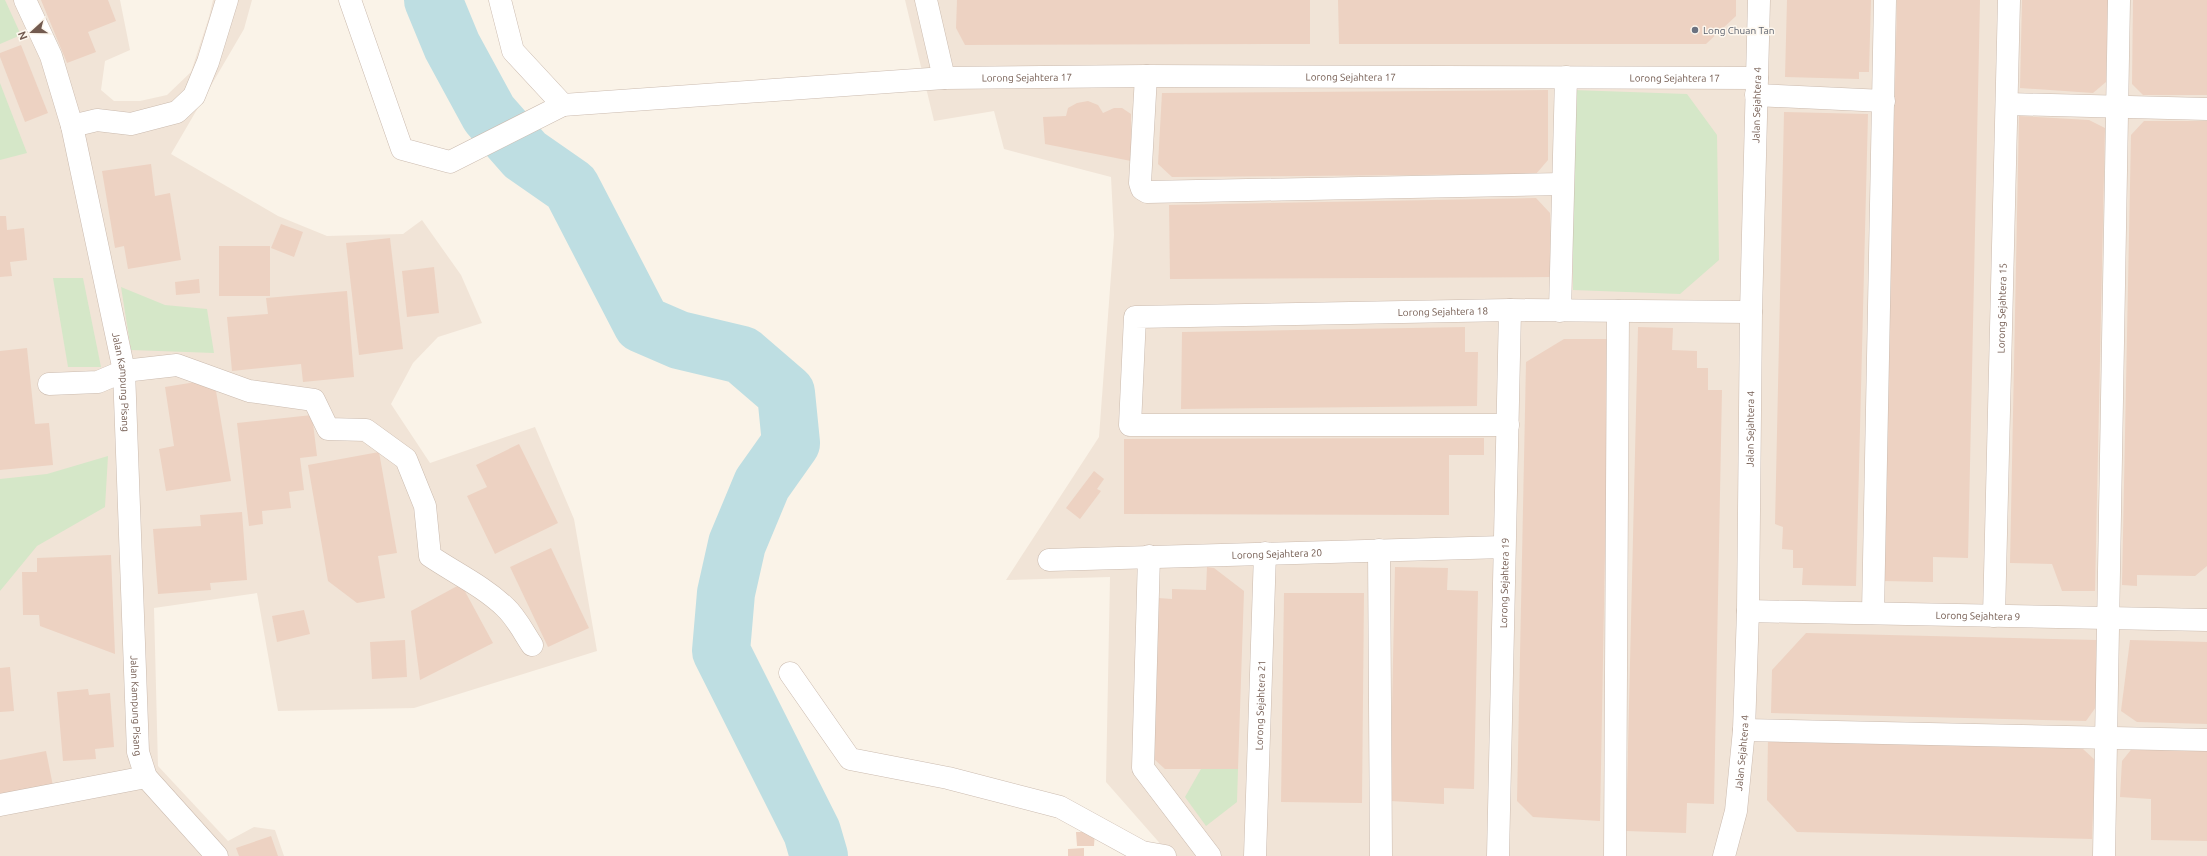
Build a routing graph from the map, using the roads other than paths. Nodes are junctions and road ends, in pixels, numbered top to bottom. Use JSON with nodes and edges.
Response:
{"nodes":[{"id":1,"x":25,"y":0,"type":"edge"},
{"id":2,"x":227,"y":0,"type":"edge"},
{"id":3,"x":350,"y":0,"type":"edge"},
{"id":4,"x":500,"y":0,"type":"edge"},
{"id":5,"x":926,"y":0,"type":"edge"},
{"id":6,"x":1759,"y":0,"type":"edge"},
{"id":7,"x":1885,"y":0,"type":"edge"},
{"id":8,"x":2009,"y":0,"type":"edge"},
{"id":9,"x":2119,"y":0,"type":"edge"},
{"id":10,"x":1146,"y":76,"type":"junction"},
{"id":11,"x":1566,"y":77,"type":"junction"},
{"id":12,"x":944,"y":78,"type":"junction"},
{"id":13,"x":1757,"y":86,"type":"junction"},
{"id":14,"x":1884,"y":101,"type":"junction"},
{"id":15,"x":2008,"y":104,"type":"junction"},
{"id":16,"x":562,"y":106,"type":"junction"},
{"id":17,"x":2117,"y":107,"type":"junction"},
{"id":18,"x":2207,"y":109,"type":"edge"},
{"id":19,"x":72,"y":126,"type":"junction"},
{"id":20,"x":1562,"y":184,"type":"junction"},
{"id":21,"x":1510,"y":310,"type":"junction"},
{"id":22,"x":1560,"y":311,"type":"junction"},
{"id":23,"x":1618,"y":311,"type":"junction"},
{"id":24,"x":1751,"y":312,"type":"junction"},
{"id":25,"x":124,"y":371,"type":"junction"},
{"id":26,"x":49,"y":384,"type":"dead end"},
{"id":27,"x":1508,"y":425,"type":"junction"},
{"id":28,"x":1504,"y":547,"type":"junction"},
{"id":29,"x":1379,"y":550,"type":"junction"},
{"id":30,"x":1265,"y":553,"type":"junction"},
{"id":31,"x":1149,"y":556,"type":"junction"},
{"id":32,"x":1049,"y":560,"type":"dead end"},
{"id":33,"x":1748,"y":611,"type":"junction"},
{"id":34,"x":1873,"y":614,"type":"junction"},
{"id":35,"x":1994,"y":616,"type":"junction"},
{"id":36,"x":2108,"y":618,"type":"junction"},
{"id":37,"x":2207,"y":620,"type":"edge"},
{"id":38,"x":532,"y":645,"type":"dead end"},
{"id":39,"x":790,"y":673,"type":"dead end"},
{"id":40,"x":1744,"y":730,"type":"junction"},
{"id":41,"x":2105,"y":738,"type":"junction"},
{"id":42,"x":2207,"y":740,"type":"edge"},
{"id":43,"x":146,"y":777,"type":"junction"},
{"id":44,"x":0,"y":806,"type":"edge"},
{"id":45,"x":217,"y":856,"type":"edge"},
{"id":46,"x":1165,"y":856,"type":"edge"},
{"id":47,"x":1210,"y":856,"type":"edge"},
{"id":48,"x":1255,"y":856,"type":"edge"},
{"id":49,"x":1381,"y":856,"type":"edge"},
{"id":50,"x":1498,"y":856,"type":"edge"},
{"id":51,"x":1615,"y":856,"type":"edge"},
{"id":52,"x":1724,"y":856,"type":"edge"},
{"id":53,"x":2104,"y":856,"type":"edge"}],
"edges":[{"from":1,"to":19,"type":"street","name":"Jalan Kampung Pisang"},
{"from":2,"to":19,"type":"street"},
{"from":3,"to":16,"type":"street"},
{"from":4,"to":16,"type":"street"},
{"from":5,"to":12,"type":"street"},
{"from":6,"to":13,"type":"street","name":"Jalan Sejahtera 4"},
{"from":7,"to":14,"type":"street"},
{"from":8,"to":15,"type":"street","name":"Lorong Sejahtera 15"},
{"from":9,"to":17,"type":"street"},
{"from":10,"to":11,"type":"street","name":"Lorong Sejahtera 17"},
{"from":10,"to":12,"type":"street","name":"Lorong Sejahtera 17"},
{"from":10,"to":20,"type":"street"},
{"from":11,"to":13,"type":"street","name":"Lorong Sejahtera 17"},
{"from":11,"to":20,"type":"street"},
{"from":12,"to":16,"type":"street","name":"Lorong Sejahtera 17"},
{"from":13,"to":14,"type":"street","name":"Lorong Sejahtera 17"},
{"from":13,"to":24,"type":"street","name":"Jalan Sejahtera 4"},
{"from":14,"to":34,"type":"street"},
{"from":15,"to":17,"type":"street"},
{"from":15,"to":35,"type":"street","name":"Lorong Sejahtera 15"},
{"from":17,"to":18,"type":"street"},
{"from":17,"to":36,"type":"street"},
{"from":19,"to":25,"type":"street","name":"Jalan Kampung Pisang"},
{"from":20,"to":22,"type":"street"},
{"from":21,"to":22,"type":"street","name":"Lorong Sejahtera 18"},
{"from":21,"to":27,"type":"street","name":"Lorong Sejahtera 19"},
{"from":21,"to":27,"type":"street","name":"Lorong Sejahtera 18"},
{"from":22,"to":23,"type":"street","name":"Lorong Sejahtera 18"},
{"from":23,"to":24,"type":"street","name":"Lorong Sejahtera 18"},
{"from":23,"to":51,"type":"street"},
{"from":24,"to":33,"type":"street","name":"Jalan Sejahtera 4"},
{"from":25,"to":26,"type":"street"},
{"from":25,"to":38,"type":"street"},
{"from":25,"to":43,"type":"street","name":"Jalan Kampung Pisang"},
{"from":27,"to":28,"type":"street","name":"Lorong Sejahtera 19"},
{"from":28,"to":29,"type":"street","name":"Lorong Sejahtera 20"},
{"from":28,"to":50,"type":"street","name":"Lorong Sejahtera 19"},
{"from":29,"to":30,"type":"street","name":"Lorong Sejahtera 20"},
{"from":29,"to":49,"type":"street"},
{"from":30,"to":31,"type":"street","name":"Lorong Sejahtera 20"},
{"from":30,"to":48,"type":"street","name":"Lorong Sejahtera 21"},
{"from":31,"to":32,"type":"street","name":"Lorong Sejahtera 20"},
{"from":31,"to":47,"type":"street"},
{"from":33,"to":34,"type":"street","name":"Lorong Sejahtera 9"},
{"from":33,"to":40,"type":"street","name":"Jalan Sejahtera 4"},
{"from":34,"to":35,"type":"street","name":"Lorong Sejahtera 9"},
{"from":35,"to":36,"type":"street","name":"Lorong Sejahtera 9"},
{"from":36,"to":37,"type":"street","name":"Lorong Sejahtera 9"},
{"from":36,"to":41,"type":"street"},
{"from":39,"to":46,"type":"street"},
{"from":40,"to":41,"type":"street"},
{"from":40,"to":52,"type":"street","name":"Jalan Sejahtera 4"},
{"from":41,"to":42,"type":"street"},
{"from":41,"to":53,"type":"street"},
{"from":43,"to":44,"type":"street"},
{"from":43,"to":45,"type":"street","name":"Jalan Kampung Pisang"}]}
